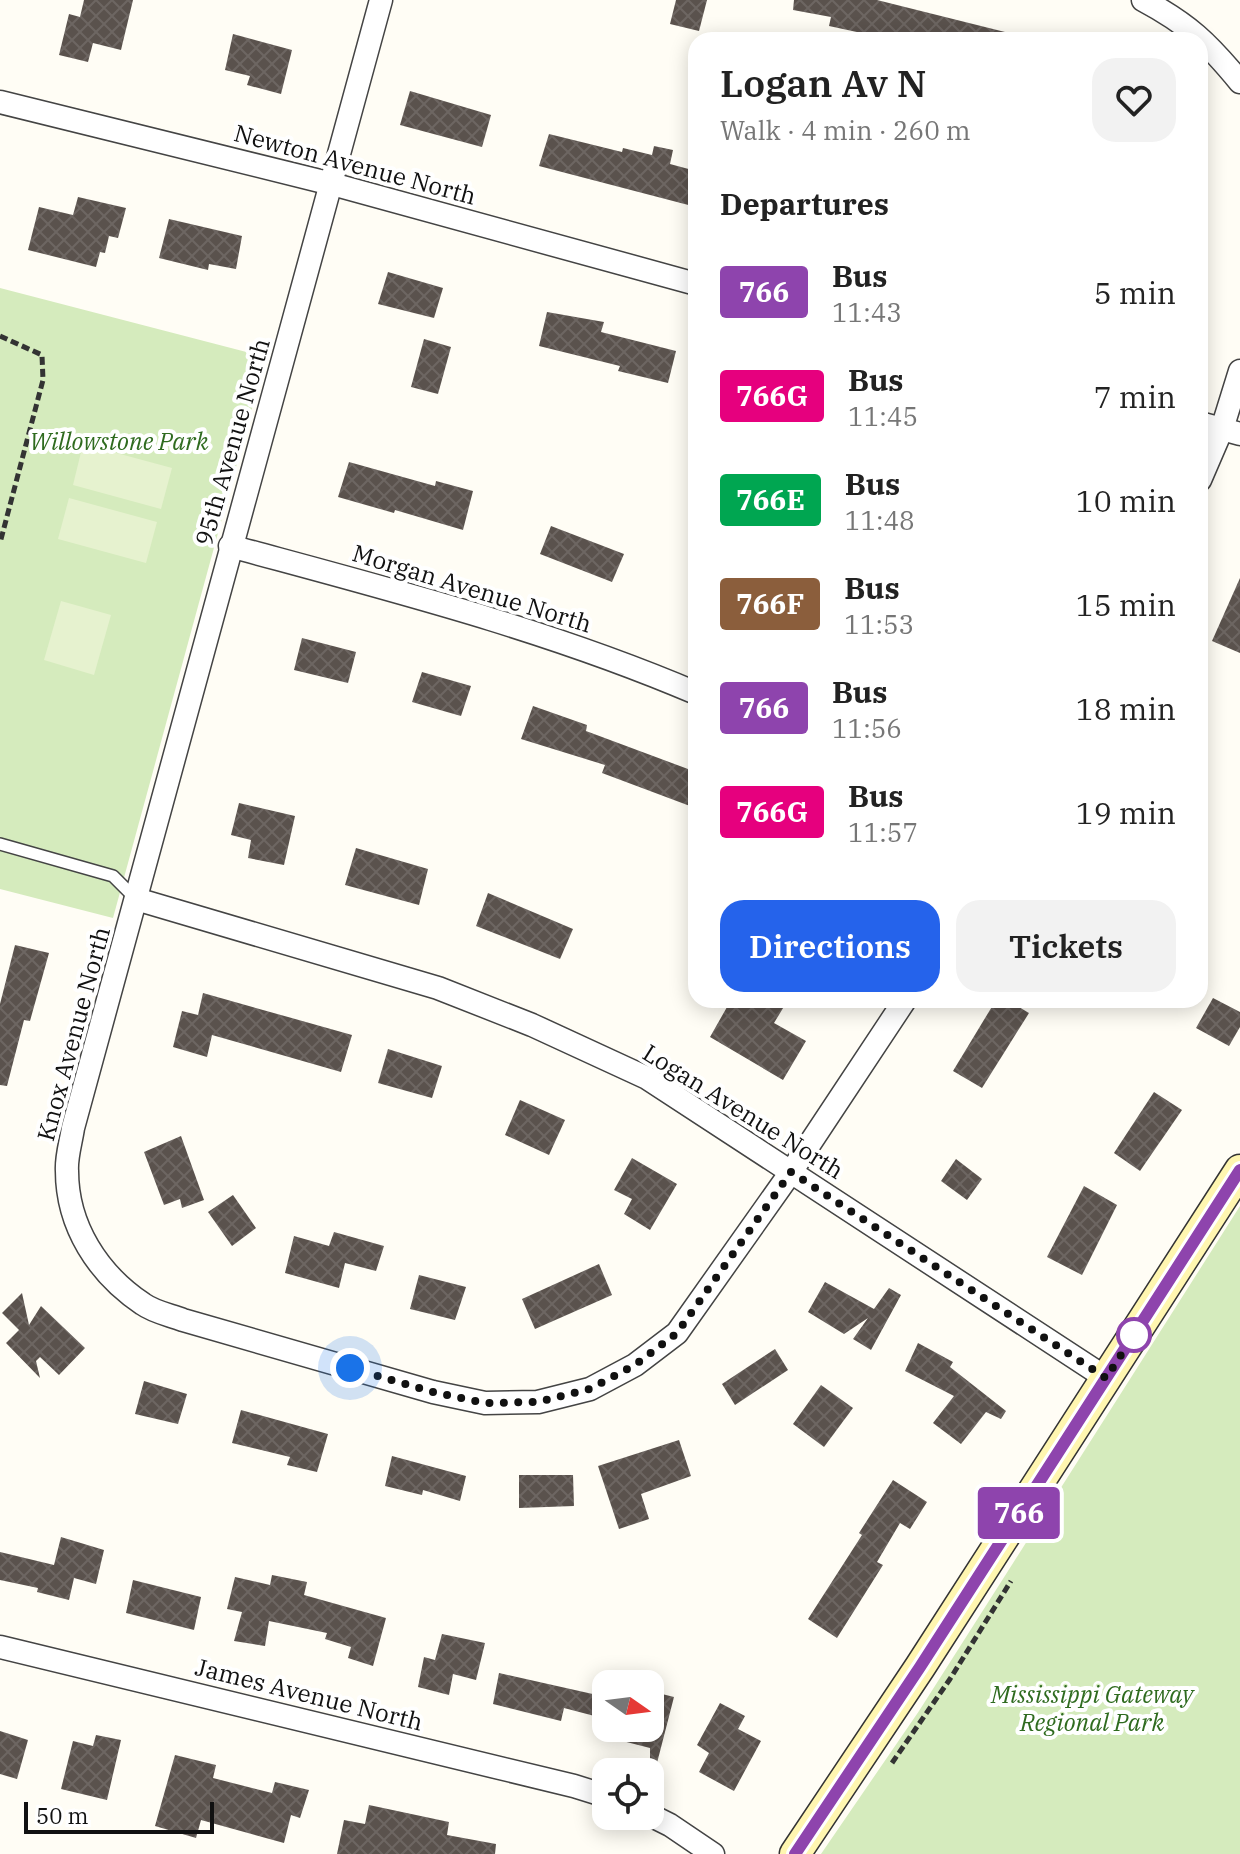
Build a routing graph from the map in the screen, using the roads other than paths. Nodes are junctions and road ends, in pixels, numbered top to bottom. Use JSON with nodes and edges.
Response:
{"nodes":[{"id":1,"x":381,"y":0,"type":"edge"},
{"id":2,"x":1143,"y":0,"type":"edge"},
{"id":3,"x":1193,"y":32,"type":"edge"},
{"id":4,"x":1208,"y":46,"type":"edge"},
{"id":5,"x":1240,"y":82,"type":"edge"},
{"id":6,"x":0,"y":102,"type":"edge"},
{"id":7,"x":332,"y":184,"type":"junction"},
{"id":8,"x":688,"y":282,"type":"edge"},
{"id":9,"x":1240,"y":371,"type":"edge"},
{"id":10,"x":1221,"y":428,"type":"edge"},
{"id":11,"x":1208,"y":460,"type":"edge"},
{"id":12,"x":230,"y":546,"type":"junction"},
{"id":13,"x":688,"y":690,"type":"edge"},
{"id":14,"x":0,"y":844,"type":"edge"},
{"id":15,"x":136,"y":899,"type":"junction"},
{"id":16,"x":900,"y":1008,"type":"edge"},
{"id":17,"x":1240,"y":1170,"type":"edge"},
{"id":18,"x":791,"y":1172,"type":"junction"},
{"id":19,"x":1106,"y":1378,"type":"junction"},
{"id":20,"x":0,"y":1647,"type":"edge"},
{"id":21,"x":592,"y":1792,"type":"edge"},
{"id":22,"x":664,"y":1822,"type":"edge"},
{"id":23,"x":713,"y":1854,"type":"edge"},
{"id":24,"x":795,"y":1854,"type":"edge"}],
"edges":[{"from":1,"to":7,"type":"street","name":"95th Avenue North"},
{"from":2,"to":3,"type":"street"},
{"from":4,"to":5,"type":"street"},
{"from":6,"to":7,"type":"street","name":"Newton Avenue North"},
{"from":7,"to":8,"type":"street","name":"Newton Avenue North"},
{"from":7,"to":12,"type":"street","name":"95th Avenue North"},
{"from":9,"to":10,"type":"street"},
{"from":10,"to":11,"type":"street"},
{"from":12,"to":13,"type":"street","name":"Morgan Avenue North"},
{"from":12,"to":15,"type":"street","name":"95th Avenue North"},
{"from":14,"to":15,"type":"lane"},
{"from":15,"to":18,"type":"street","name":"Logan Avenue North"},
{"from":15,"to":18,"type":"street","name":"Knox Avenue North"},
{"from":16,"to":18,"type":"street","name":"Knox Avenue North"},
{"from":17,"to":19,"type":"street"},
{"from":18,"to":19,"type":"street","name":"Logan Avenue North"},
{"from":19,"to":24,"type":"street"},
{"from":20,"to":21,"type":"street","name":"James Avenue North"},
{"from":22,"to":23,"type":"street"}]}
